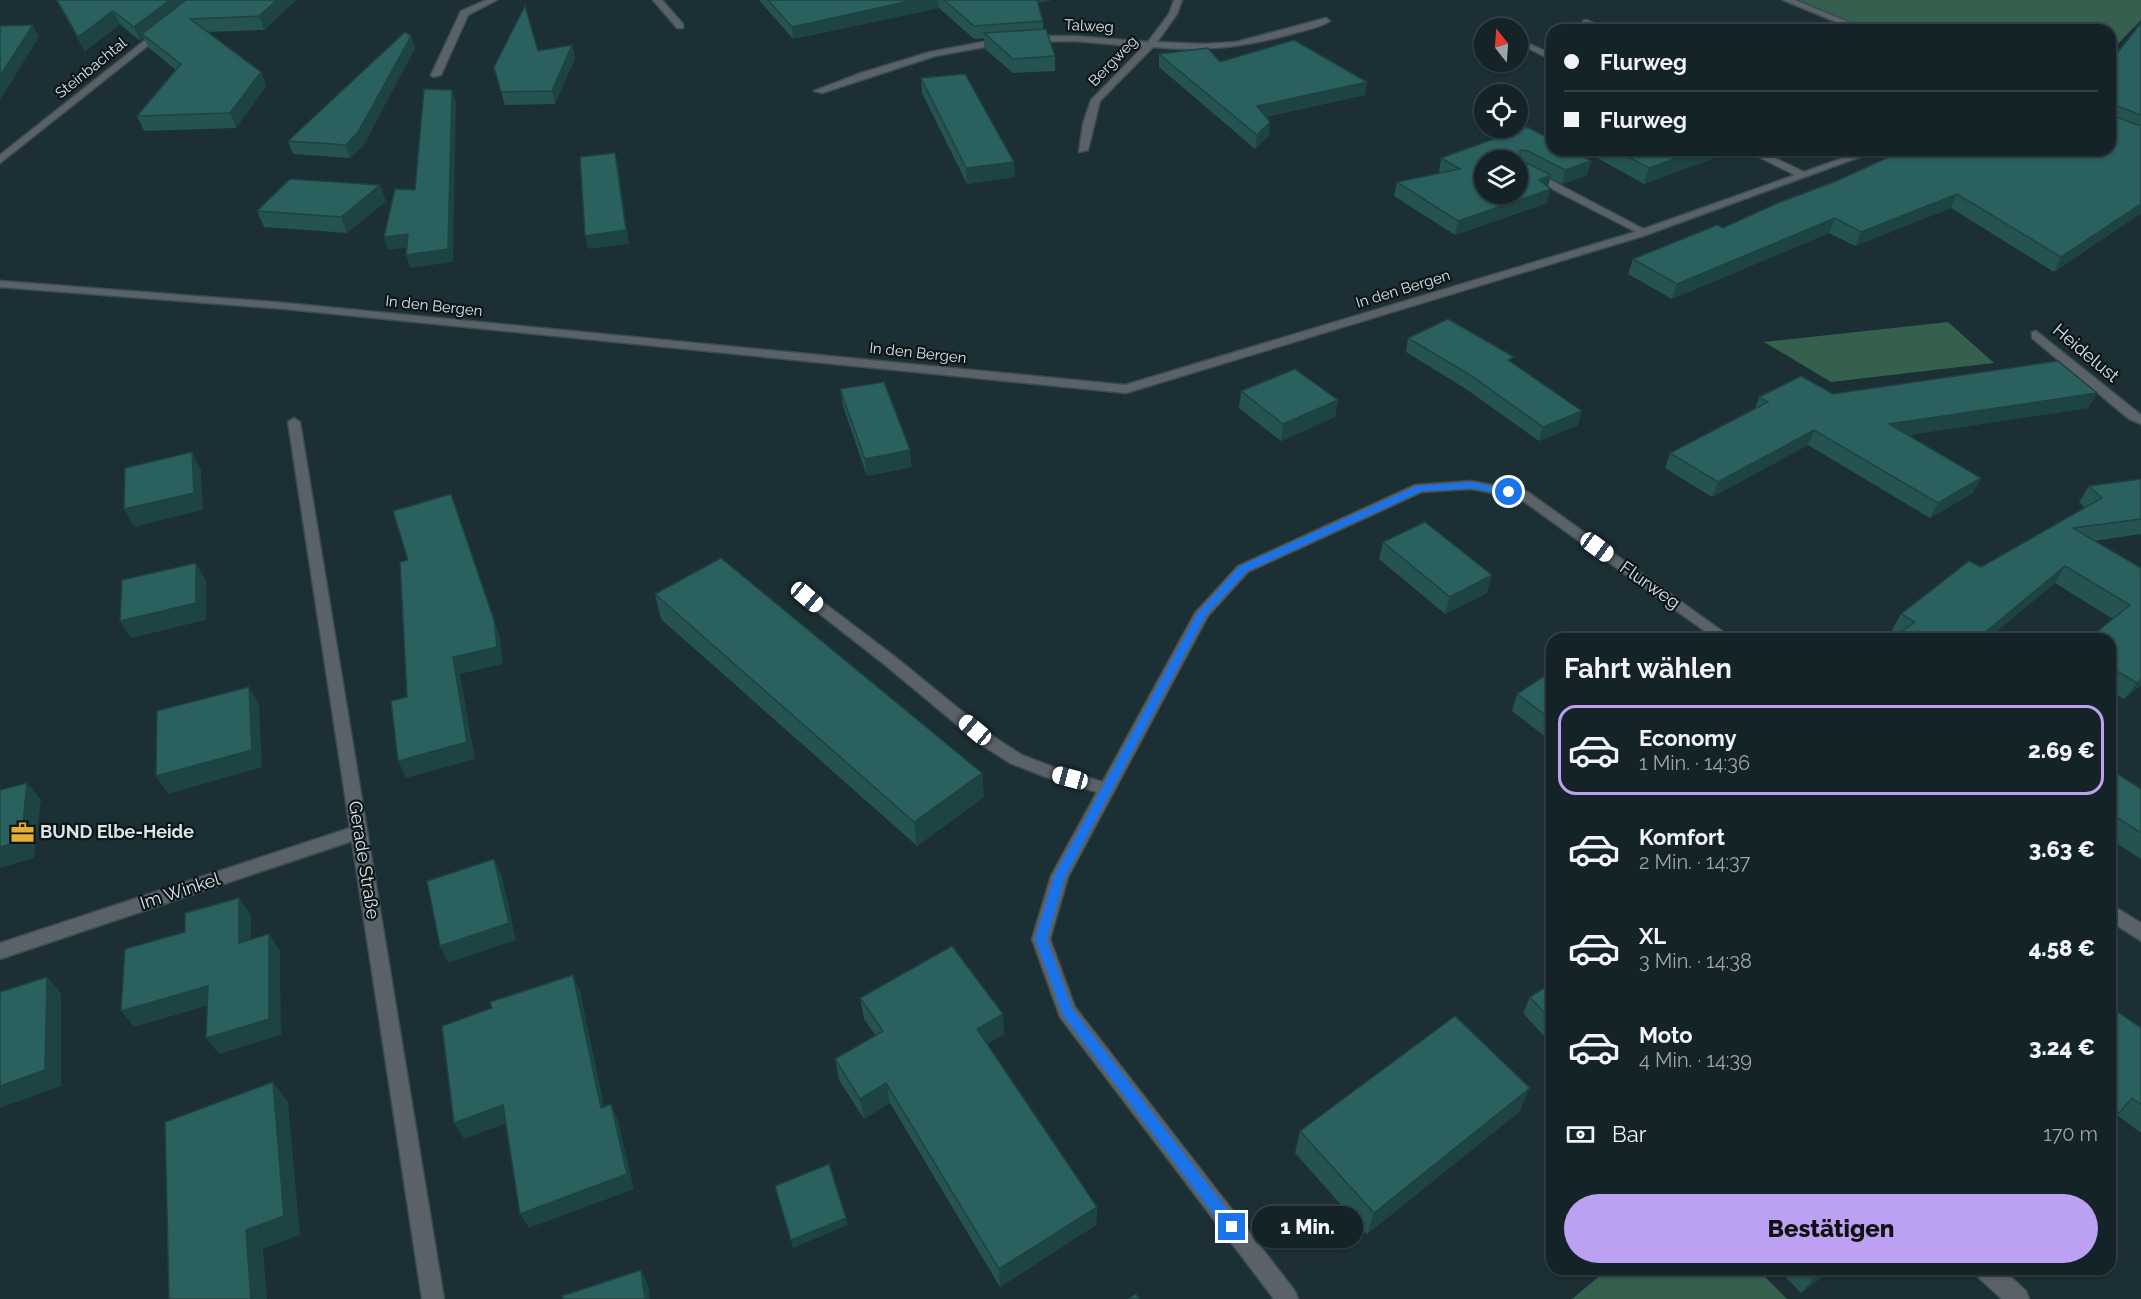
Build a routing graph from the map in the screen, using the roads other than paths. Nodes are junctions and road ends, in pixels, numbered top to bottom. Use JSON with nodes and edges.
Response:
{"nodes":[{"id":1,"x":493,"y":0,"type":"edge"},
{"id":2,"x":657,"y":0,"type":"edge"},
{"id":3,"x":1178,"y":0,"type":"edge"},
{"id":4,"x":1787,"y":0,"type":"edge"},
{"id":5,"x":1326,"y":21,"type":"dead end"},
{"id":6,"x":174,"y":22,"type":"edge"},
{"id":7,"x":1849,"y":24,"type":"edge"},
{"id":8,"x":680,"y":26,"type":"dead end"},
{"id":9,"x":1150,"y":44,"type":"junction"},
{"id":10,"x":1528,"y":45,"type":"edge"},
{"id":11,"x":1546,"y":54,"type":"edge"},
{"id":12,"x":436,"y":75,"type":"dead end"},
{"id":13,"x":819,"y":92,"type":"dead end"},
{"id":14,"x":1083,"y":150,"type":"dead end"},
{"id":15,"x":1763,"y":156,"type":"edge"},
{"id":16,"x":1857,"y":156,"type":"edge"},
{"id":17,"x":0,"y":160,"type":"edge"},
{"id":18,"x":1528,"y":173,"type":"edge"},
{"id":19,"x":1803,"y":175,"type":"junction"},
{"id":20,"x":1644,"y":232,"type":"junction"},
{"id":21,"x":0,"y":284,"type":"edge"},
{"id":22,"x":2036,"y":335,"type":"dead end"},
{"id":23,"x":2141,"y":420,"type":"edge"},
{"id":24,"x":294,"y":422,"type":"dead end"},
{"id":25,"x":807,"y":597,"type":"dead end"},
{"id":26,"x":1718,"y":633,"type":"edge"},
{"id":27,"x":1107,"y":789,"type":"junction"},
{"id":28,"x":359,"y":832,"type":"junction"},
{"id":29,"x":2116,"y":915,"type":"edge"},
{"id":30,"x":2141,"y":933,"type":"edge"},
{"id":31,"x":0,"y":951,"type":"edge"},
{"id":32,"x":1992,"y":1275,"type":"edge"},
{"id":33,"x":434,"y":1299,"type":"edge"},
{"id":34,"x":1287,"y":1299,"type":"edge"},
{"id":35,"x":2018,"y":1299,"type":"edge"}],
"edges":[{"from":1,"to":12,"type":"street"},
{"from":2,"to":8,"type":"street"},
{"from":3,"to":9,"type":"street","name":"Bergweg"},
{"from":4,"to":7,"type":"street"},
{"from":5,"to":9,"type":"street","name":"Talweg"},
{"from":6,"to":17,"type":"street","name":"Steinbachtal"},
{"from":9,"to":13,"type":"street","name":"Talweg"},
{"from":9,"to":14,"type":"street","name":"Bergweg"},
{"from":10,"to":11,"type":"street"},
{"from":15,"to":19,"type":"street"},
{"from":16,"to":19,"type":"street","name":"In den Bergen"},
{"from":18,"to":20,"type":"street"},
{"from":19,"to":20,"type":"street","name":"In den Bergen"},
{"from":20,"to":21,"type":"street","name":"In den Bergen"},
{"from":22,"to":23,"type":"street","name":"Heidelust"},
{"from":24,"to":28,"type":"street","name":"Gerade Straße"},
{"from":25,"to":27,"type":"street"},
{"from":26,"to":27,"type":"street","name":"Flurweg"},
{"from":27,"to":34,"type":"street","name":"Flurweg"},
{"from":28,"to":31,"type":"street","name":"Im Winkel"},
{"from":28,"to":33,"type":"street","name":"Gerade Straße"},
{"from":29,"to":30,"type":"street"},
{"from":32,"to":35,"type":"street"}]}
